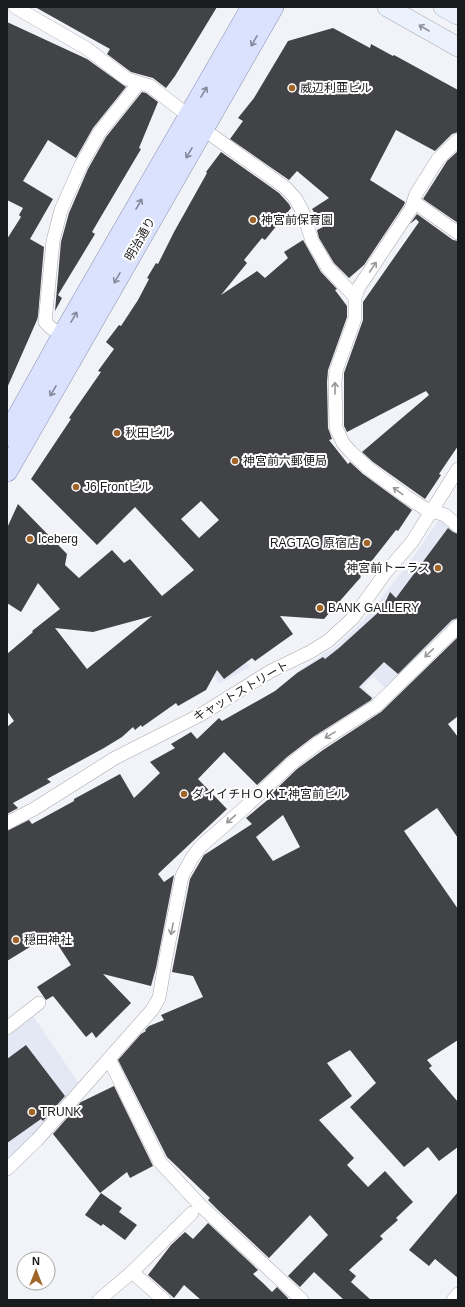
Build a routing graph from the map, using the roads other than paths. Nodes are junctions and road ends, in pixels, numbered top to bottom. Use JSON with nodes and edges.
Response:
{"nodes":[{"id":1,"x":15,"y":7,"type":"edge"},
{"id":2,"x":252,"y":7,"type":"edge"},
{"id":3,"x":273,"y":7,"type":"edge"},
{"id":4,"x":387,"y":7,"type":"edge"},
{"id":5,"x":443,"y":7,"type":"edge"},
{"id":6,"x":458,"y":15,"type":"edge"},
{"id":7,"x":458,"y":47,"type":"edge"},
{"id":8,"x":139,"y":83,"type":"junction"},
{"id":9,"x":196,"y":123,"type":"junction"},
{"id":10,"x":458,"y":140,"type":"edge"},
{"id":11,"x":414,"y":202,"type":"junction"},
{"id":12,"x":458,"y":232,"type":"edge"},
{"id":13,"x":355,"y":297,"type":"junction"},
{"id":14,"x":63,"y":335,"type":"junction"},
{"id":15,"x":7,"y":436,"type":"edge"},
{"id":16,"x":458,"y":470,"type":"edge"},
{"id":17,"x":7,"y":471,"type":"edge"},
{"id":18,"x":432,"y":510,"type":"junction"},
{"id":19,"x":458,"y":526,"type":"edge"},
{"id":20,"x":458,"y":626,"type":"edge"},
{"id":21,"x":7,"y":823,"type":"edge"},
{"id":22,"x":39,"y":1003,"type":"dead end"},
{"id":23,"x":7,"y":1028,"type":"edge"},
{"id":24,"x":109,"y":1059,"type":"junction"},
{"id":25,"x":7,"y":1169,"type":"edge"},
{"id":26,"x":192,"y":1213,"type":"dead end"},
{"id":27,"x":132,"y":1272,"type":"junction"},
{"id":28,"x":458,"y":1294,"type":"edge"},
{"id":29,"x":99,"y":1300,"type":"edge"},
{"id":30,"x":164,"y":1300,"type":"edge"},
{"id":31,"x":302,"y":1300,"type":"edge"},
{"id":32,"x":453,"y":1300,"type":"edge"}],
"edges":[{"from":1,"to":8,"type":"street"},
{"from":9,"to":2,"type":"main road","name":"明治通り","one_way":true},
{"from":3,"to":9,"type":"main road","name":"明治通り","one_way":true},
{"from":7,"to":4,"type":"main road","one_way":true},
{"from":5,"to":6,"type":"main road"},
{"from":8,"to":9,"type":"street"},
{"from":8,"to":14,"type":"street"},
{"from":9,"to":13,"type":"street"},
{"from":14,"to":9,"type":"main road","name":"明治通り","one_way":true},
{"from":9,"to":17,"type":"main road","name":"明治通り","one_way":true},
{"from":10,"to":11,"type":"street"},
{"from":11,"to":12,"type":"street"},
{"from":13,"to":11,"type":"street","one_way":true},
{"from":18,"to":13,"type":"street","one_way":true},
{"from":14,"to":15,"type":"main road","name":"明治通り"},
{"from":16,"to":18,"type":"street","name":"キャットストリート"},
{"from":18,"to":19,"type":"street"},
{"from":18,"to":21,"type":"street","name":"キャットストリート"},
{"from":20,"to":24,"type":"street","one_way":true},
{"from":22,"to":23,"type":"street"},
{"from":24,"to":25,"type":"street"},
{"from":24,"to":31,"type":"street"},
{"from":26,"to":27,"type":"street"},
{"from":27,"to":29,"type":"street"},
{"from":27,"to":30,"type":"street"},
{"from":28,"to":32,"type":"street"}]}
